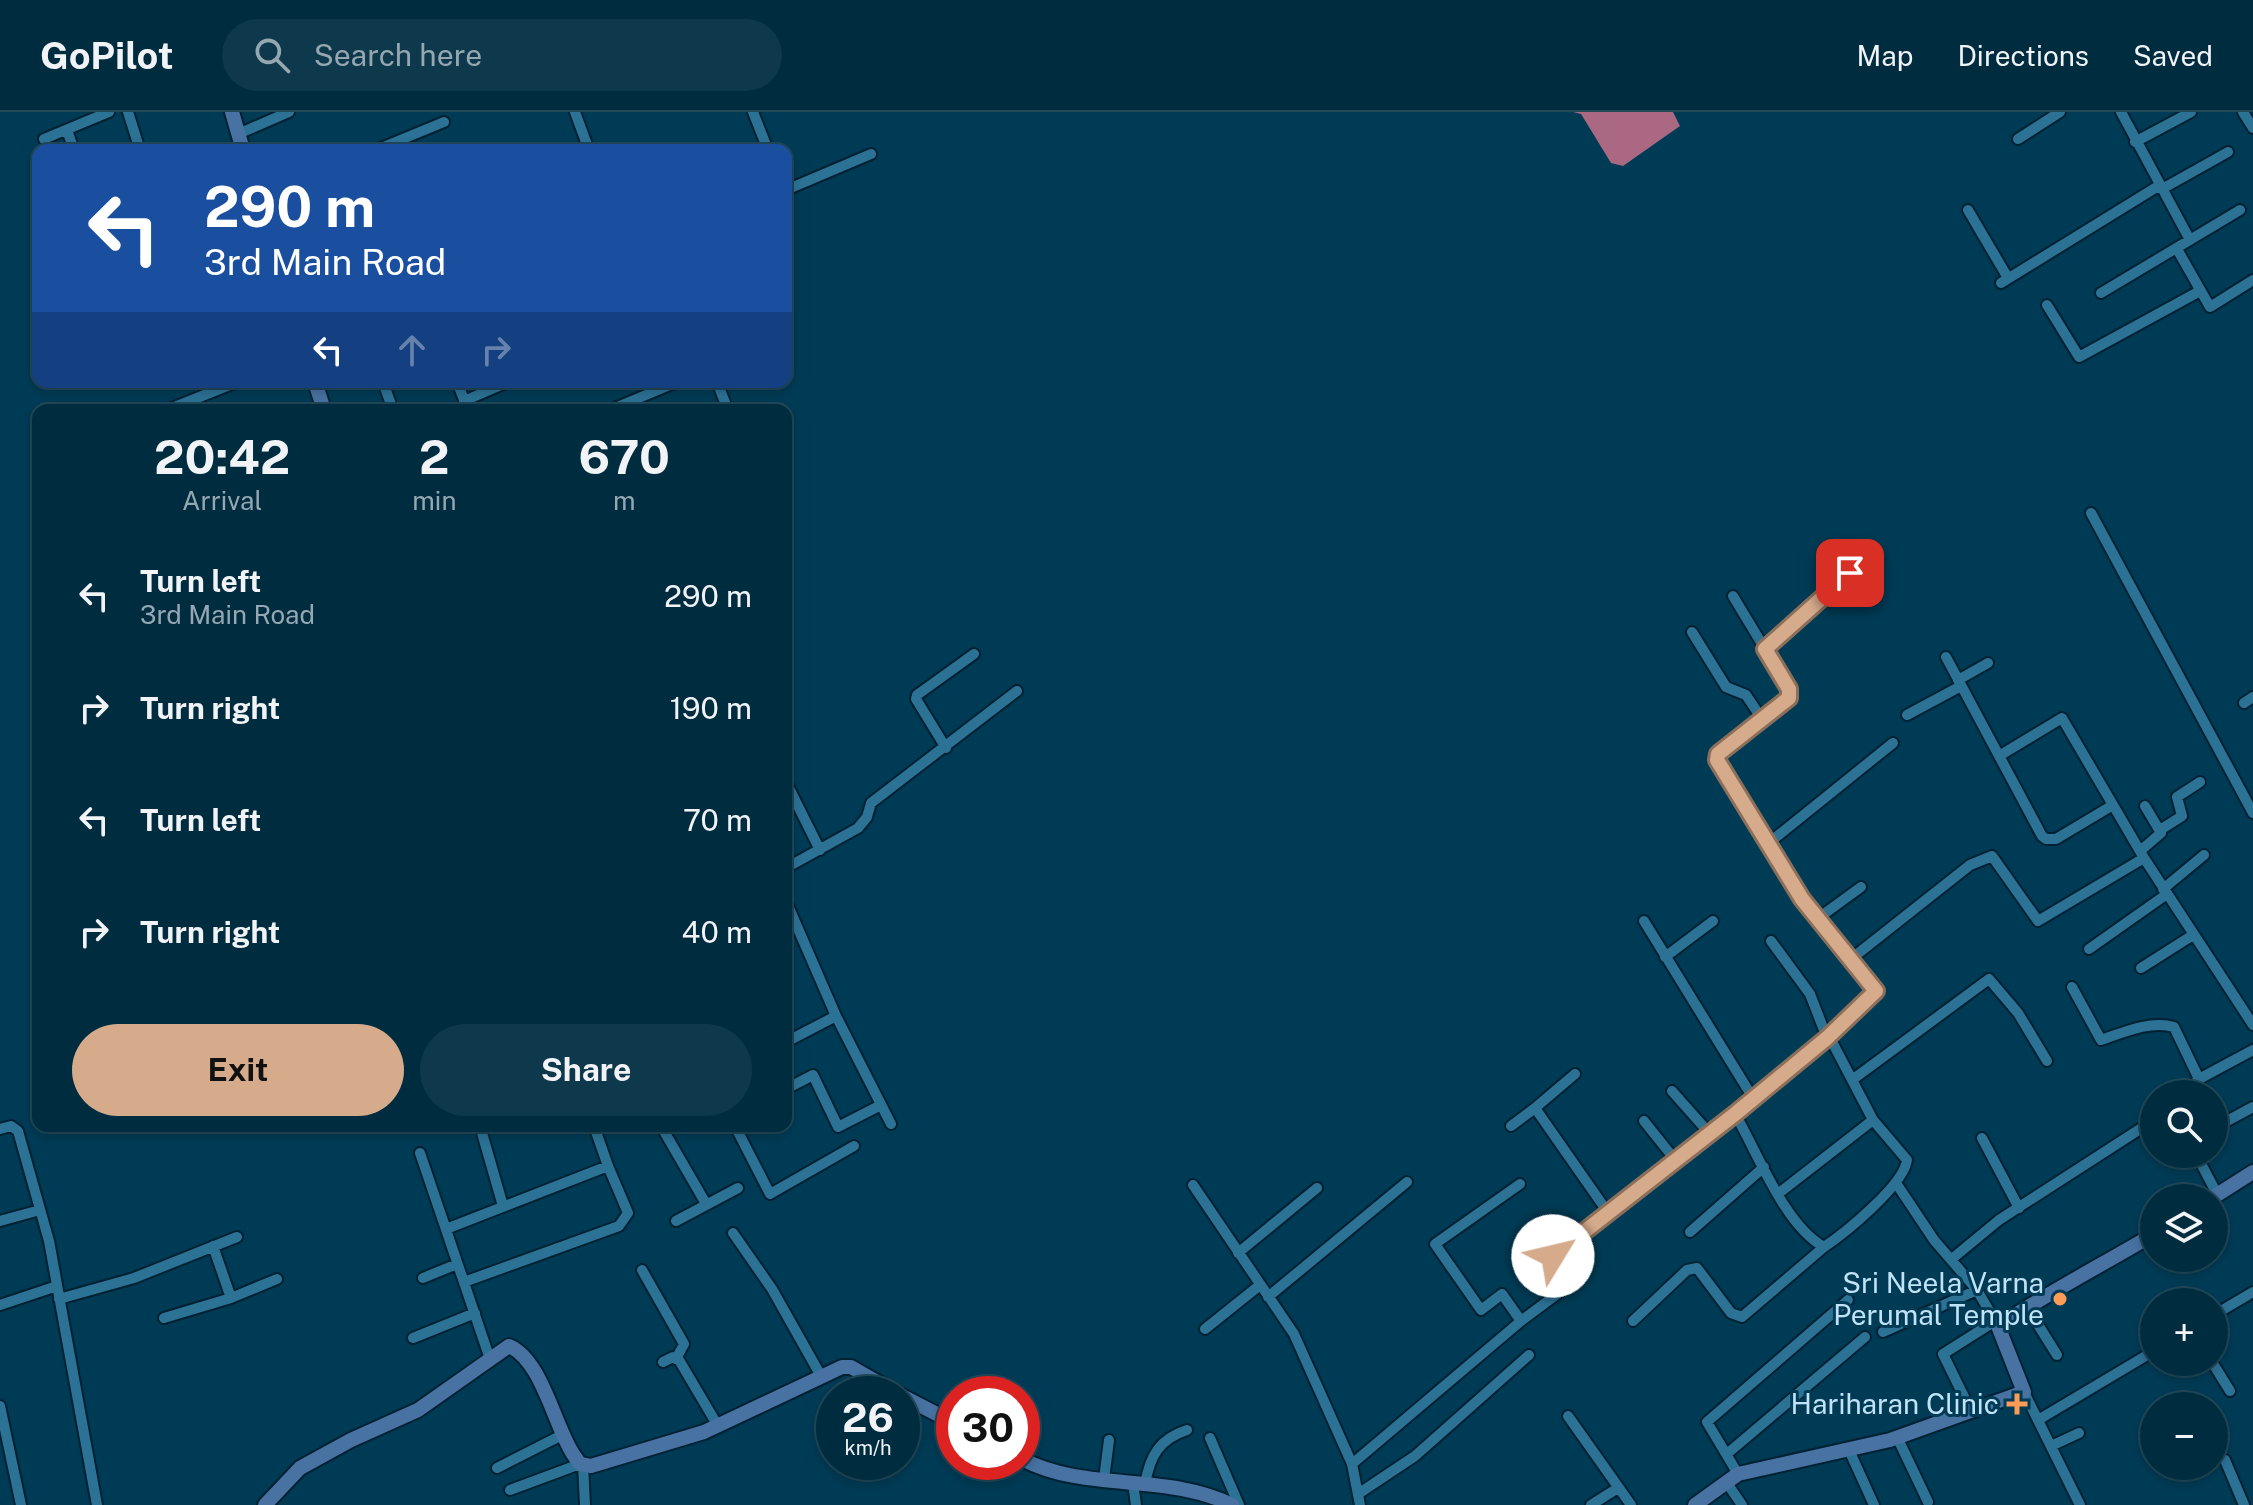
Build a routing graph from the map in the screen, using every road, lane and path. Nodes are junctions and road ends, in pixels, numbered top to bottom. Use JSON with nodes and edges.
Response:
{"nodes":[{"id":1,"x":109,"y":112,"type":"edge"},
{"id":2,"x":128,"y":112,"type":"edge"},
{"id":3,"x":232,"y":112,"type":"edge"},
{"id":4,"x":289,"y":112,"type":"edge"},
{"id":5,"x":575,"y":112,"type":"edge"},
{"id":6,"x":753,"y":112,"type":"edge"},
{"id":7,"x":2060,"y":112,"type":"edge"},
{"id":8,"x":2121,"y":112,"type":"edge"},
{"id":9,"x":2191,"y":112,"type":"edge"},
{"id":10,"x":2243,"y":112,"type":"edge"},
{"id":11,"x":444,"y":122,"type":"dead end"},
{"id":12,"x":2253,"y":128,"type":"edge"},
{"id":13,"x":67,"y":130,"type":"junction"},
{"id":14,"x":238,"y":134,"type":"junction"},
{"id":15,"x":44,"y":139,"type":"dead end"},
{"id":16,"x":2018,"y":139,"type":"dead end"},
{"id":17,"x":2135,"y":142,"type":"junction"},
{"id":18,"x":72,"y":144,"type":"edge"},
{"id":19,"x":138,"y":144,"type":"edge"},
{"id":20,"x":241,"y":144,"type":"edge"},
{"id":21,"x":391,"y":144,"type":"edge"},
{"id":22,"x":587,"y":144,"type":"edge"},
{"id":23,"x":766,"y":144,"type":"edge"},
{"id":24,"x":2228,"y":152,"type":"dead end"},
{"id":25,"x":871,"y":154,"type":"dead end"},
{"id":26,"x":792,"y":187,"type":"edge"},
{"id":27,"x":2161,"y":187,"type":"junction"},
{"id":28,"x":1968,"y":210,"type":"dead end"},
{"id":29,"x":2240,"y":210,"type":"dead end"},
{"id":30,"x":2190,"y":240,"type":"junction"},
{"id":31,"x":2177,"y":249,"type":"junction"},
{"id":32,"x":2253,"y":280,"type":"edge"},
{"id":33,"x":2200,"y":291,"type":"junction"},
{"id":34,"x":2101,"y":293,"type":"dead end"},
{"id":35,"x":2047,"y":305,"type":"dead end"},
{"id":36,"x":222,"y":388,"type":"edge"},
{"id":37,"x":497,"y":388,"type":"edge"},
{"id":38,"x":663,"y":388,"type":"edge"},
{"id":39,"x":182,"y":404,"type":"edge"},
{"id":40,"x":468,"y":404,"type":"edge"},
{"id":41,"x":624,"y":404,"type":"edge"},
{"id":42,"x":2091,"y":513,"type":"dead end"},
{"id":43,"x":1850,"y":573,"type":"dead end"},
{"id":44,"x":1733,"y":596,"type":"dead end"},
{"id":45,"x":1692,"y":632,"type":"dead end"},
{"id":46,"x":1765,"y":649,"type":"junction"},
{"id":47,"x":974,"y":654,"type":"dead end"},
{"id":48,"x":1946,"y":657,"type":"dead end"},
{"id":49,"x":1988,"y":663,"type":"dead end"},
{"id":50,"x":1960,"y":683,"type":"junction"},
{"id":51,"x":1017,"y":691,"type":"dead end"},
{"id":52,"x":1907,"y":715,"type":"dead end"},
{"id":53,"x":1762,"y":719,"type":"junction"},
{"id":54,"x":1893,"y":743,"type":"dead end"},
{"id":55,"x":946,"y":748,"type":"junction"},
{"id":56,"x":1999,"y":756,"type":"junction"},
{"id":57,"x":2200,"y":782,"type":"dead end"},
{"id":58,"x":792,"y":794,"type":"edge"},
{"id":59,"x":2113,"y":805,"type":"junction"},
{"id":60,"x":2145,"y":806,"type":"dead end"},
{"id":61,"x":2253,"y":813,"type":"edge"},
{"id":62,"x":2160,"y":830,"type":"junction"},
{"id":63,"x":1770,"y":842,"type":"junction"},
{"id":64,"x":820,"y":850,"type":"junction"},
{"id":65,"x":2142,"y":854,"type":"junction"},
{"id":66,"x":2204,"y":855,"type":"dead end"},
{"id":67,"x":792,"y":865,"type":"edge"},
{"id":68,"x":1861,"y":887,"type":"dead end"},
{"id":69,"x":2165,"y":892,"type":"junction"},
{"id":70,"x":792,"y":915,"type":"edge"},
{"id":71,"x":1817,"y":919,"type":"junction"},
{"id":72,"x":1644,"y":921,"type":"dead end"},
{"id":73,"x":1713,"y":921,"type":"dead end"},
{"id":74,"x":2193,"y":935,"type":"junction"},
{"id":75,"x":1771,"y":941,"type":"dead end"},
{"id":76,"x":2089,"y":949,"type":"dead end"},
{"id":77,"x":1665,"y":957,"type":"junction"},
{"id":78,"x":1851,"y":959,"type":"junction"},
{"id":79,"x":2141,"y":968,"type":"dead end"},
{"id":80,"x":2072,"y":987,"type":"dead end"},
{"id":81,"x":836,"y":1016,"type":"junction"},
{"id":82,"x":2253,"y":1025,"type":"edge"},
{"id":83,"x":1828,"y":1037,"type":"junction"},
{"id":84,"x":792,"y":1039,"type":"edge"},
{"id":85,"x":2253,"y":1050,"type":"edge"},
{"id":86,"x":2047,"y":1061,"type":"dead end"},
{"id":87,"x":1575,"y":1074,"type":"dead end"},
{"id":88,"x":2199,"y":1079,"type":"joint"},
{"id":89,"x":1852,"y":1080,"type":"junction"},
{"id":90,"x":792,"y":1086,"type":"edge"},
{"id":91,"x":1672,"y":1091,"type":"dead end"},
{"id":92,"x":1753,"y":1098,"type":"junction"},
{"id":93,"x":881,"y":1105,"type":"junction"},
{"id":94,"x":2253,"y":1107,"type":"edge"},
{"id":95,"x":1535,"y":1108,"type":"junction"},
{"id":96,"x":1735,"y":1114,"type":"junction"},
{"id":97,"x":1873,"y":1120,"type":"junction"},
{"id":98,"x":2228,"y":1120,"type":"edge"},
{"id":99,"x":1644,"y":1121,"type":"dead end"},
{"id":100,"x":891,"y":1124,"type":"dead end"},
{"id":101,"x":1511,"y":1126,"type":"dead end"},
{"id":102,"x":0,"y":1129,"type":"edge"},
{"id":103,"x":2140,"y":1129,"type":"edge"},
{"id":104,"x":482,"y":1132,"type":"edge"},
{"id":105,"x":596,"y":1132,"type":"edge"},
{"id":106,"x":664,"y":1132,"type":"edge"},
{"id":107,"x":738,"y":1132,"type":"edge"},
{"id":108,"x":1710,"y":1134,"type":"junction"},
{"id":109,"x":1982,"y":1138,"type":"dead end"},
{"id":110,"x":854,"y":1146,"type":"dead end"},
{"id":111,"x":420,"y":1153,"type":"dead end"},
{"id":112,"x":1676,"y":1161,"type":"junction"},
{"id":113,"x":608,"y":1166,"type":"junction"},
{"id":114,"x":1764,"y":1167,"type":"junction"},
{"id":115,"x":2253,"y":1172,"type":"edge"},
{"id":116,"x":1407,"y":1182,"type":"dead end"},
{"id":117,"x":1896,"y":1183,"type":"junction"},
{"id":118,"x":1520,"y":1184,"type":"dead end"},
{"id":119,"x":1193,"y":1185,"type":"dead end"},
{"id":120,"x":2228,"y":1187,"type":"edge"},
{"id":121,"x":738,"y":1188,"type":"dead end"},
{"id":122,"x":1317,"y":1188,"type":"dead end"},
{"id":123,"x":1779,"y":1193,"type":"junction"},
{"id":124,"x":705,"y":1202,"type":"junction"},
{"id":125,"x":503,"y":1206,"type":"junction"},
{"id":126,"x":2019,"y":1208,"type":"junction"},
{"id":127,"x":40,"y":1210,"type":"junction"},
{"id":128,"x":1609,"y":1214,"type":"junction"},
{"id":129,"x":0,"y":1221,"type":"edge"},
{"id":130,"x":676,"y":1221,"type":"dead end"},
{"id":131,"x":446,"y":1229,"type":"junction"},
{"id":132,"x":1690,"y":1232,"type":"dead end"},
{"id":133,"x":733,"y":1233,"type":"dead end"},
{"id":134,"x":237,"y":1237,"type":"dead end"},
{"id":135,"x":2140,"y":1242,"type":"edge"},
{"id":136,"x":213,"y":1246,"type":"junction"},
{"id":137,"x":1824,"y":1247,"type":"junction"},
{"id":138,"x":1238,"y":1253,"type":"junction"},
{"id":139,"x":1553,"y":1256,"type":"dead end"},
{"id":140,"x":1953,"y":1258,"type":"junction"},
{"id":141,"x":457,"y":1264,"type":"junction"},
{"id":142,"x":642,"y":1270,"type":"dead end"},
{"id":143,"x":1580,"y":1277,"type":"dead end"},
{"id":144,"x":423,"y":1278,"type":"dead end"},
{"id":145,"x":277,"y":1279,"type":"dead end"},
{"id":146,"x":464,"y":1282,"type":"junction"},
{"id":147,"x":1260,"y":1285,"type":"junction"},
{"id":148,"x":57,"y":1286,"type":"junction"},
{"id":149,"x":1977,"y":1290,"type":"junction"},
{"id":150,"x":2253,"y":1292,"type":"edge"},
{"id":151,"x":1268,"y":1297,"type":"junction"},
{"id":152,"x":231,"y":1298,"type":"junction"},
{"id":153,"x":59,"y":1299,"type":"junction"},
{"id":154,"x":1848,"y":1300,"type":"dead end"},
{"id":155,"x":0,"y":1305,"type":"edge"},
{"id":156,"x":2027,"y":1307,"type":"junction"},
{"id":157,"x":2228,"y":1307,"type":"edge"},
{"id":158,"x":475,"y":1313,"type":"junction"},
{"id":159,"x":164,"y":1318,"type":"dead end"},
{"id":160,"x":1521,"y":1321,"type":"junction"},
{"id":161,"x":1633,"y":1321,"type":"dead end"},
{"id":162,"x":1996,"y":1324,"type":"junction"},
{"id":163,"x":1205,"y":1329,"type":"dead end"},
{"id":164,"x":1883,"y":1332,"type":"dead end"},
{"id":165,"x":1865,"y":1337,"type":"dead end"},
{"id":166,"x":413,"y":1338,"type":"dead end"},
{"id":167,"x":1529,"y":1355,"type":"dead end"},
{"id":168,"x":2057,"y":1355,"type":"dead end"},
{"id":169,"x":490,"y":1359,"type":"junction"},
{"id":170,"x":676,"y":1359,"type":"junction"},
{"id":171,"x":2140,"y":1359,"type":"edge"},
{"id":172,"x":663,"y":1362,"type":"dead end"},
{"id":173,"x":821,"y":1376,"type":"joint"},
{"id":174,"x":867,"y":1376,"type":"edge"},
{"id":175,"x":2221,"y":1376,"type":"edge"},
{"id":176,"x":816,"y":1378,"type":"edge"},
{"id":177,"x":2230,"y":1391,"type":"dead end"},
{"id":178,"x":2024,"y":1392,"type":"junction"},
{"id":179,"x":0,"y":1406,"type":"edge"},
{"id":180,"x":1971,"y":1411,"type":"junction"},
{"id":181,"x":1568,"y":1416,"type":"dead end"},
{"id":182,"x":2038,"y":1420,"type":"junction"},
{"id":183,"x":718,"y":1426,"type":"junction"},
{"id":184,"x":1187,"y":1430,"type":"dead end"},
{"id":185,"x":2079,"y":1433,"type":"dead end"},
{"id":186,"x":562,"y":1435,"type":"junction"},
{"id":187,"x":1897,"y":1437,"type":"junction"},
{"id":188,"x":1210,"y":1438,"type":"dead end"},
{"id":189,"x":1109,"y":1440,"type":"dead end"},
{"id":190,"x":2051,"y":1446,"type":"junction"},
{"id":191,"x":5,"y":1448,"type":"edge"},
{"id":192,"x":1849,"y":1450,"type":"junction"},
{"id":193,"x":1728,"y":1453,"type":"junction"},
{"id":194,"x":581,"y":1464,"type":"junction"},
{"id":195,"x":1352,"y":1464,"type":"junction"},
{"id":196,"x":1040,"y":1467,"type":"edge"},
{"id":197,"x":2228,"y":1467,"type":"edge"},
{"id":198,"x":497,"y":1468,"type":"dead end"},
{"id":199,"x":1732,"y":1478,"type":"junction"},
{"id":200,"x":1104,"y":1479,"type":"junction"},
{"id":201,"x":1139,"y":1484,"type":"junction"},
{"id":202,"x":1618,"y":1488,"type":"junction"},
{"id":203,"x":510,"y":1490,"type":"dead end"},
{"id":204,"x":1361,"y":1492,"type":"junction"},
{"id":205,"x":1212,"y":1500,"type":"edge"},
{"id":206,"x":1928,"y":1502,"type":"dead end"},
{"id":207,"x":21,"y":1505,"type":"edge"},
{"id":208,"x":97,"y":1505,"type":"edge"},
{"id":209,"x":265,"y":1505,"type":"edge"},
{"id":210,"x":585,"y":1505,"type":"edge"},
{"id":211,"x":1136,"y":1505,"type":"edge"},
{"id":212,"x":1232,"y":1505,"type":"edge"},
{"id":213,"x":1239,"y":1505,"type":"edge"},
{"id":214,"x":1360,"y":1505,"type":"edge"},
{"id":215,"x":1591,"y":1505,"type":"edge"},
{"id":216,"x":1631,"y":1505,"type":"edge"},
{"id":217,"x":1695,"y":1505,"type":"edge"},
{"id":218,"x":1742,"y":1505,"type":"edge"},
{"id":219,"x":1874,"y":1505,"type":"edge"},
{"id":220,"x":2080,"y":1505,"type":"edge"},
{"id":221,"x":2244,"y":1505,"type":"edge"}],
"edges":[{"from":1,"to":13,"type":"street"},
{"from":2,"to":19,"type":"street"},
{"from":3,"to":14,"type":"street"},
{"from":4,"to":14,"type":"street"},
{"from":5,"to":22,"type":"street"},
{"from":6,"to":23,"type":"street"},
{"from":7,"to":16,"type":"street"},
{"from":8,"to":17,"type":"street"},
{"from":9,"to":17,"type":"street"},
{"from":10,"to":12,"type":"street"},
{"from":11,"to":21,"type":"street"},
{"from":13,"to":15,"type":"street"},
{"from":13,"to":18,"type":"street"},
{"from":14,"to":20,"type":"street"},
{"from":17,"to":27,"type":"street"},
{"from":24,"to":27,"type":"street"},
{"from":25,"to":26,"type":"street"},
{"from":27,"to":28,"type":"street"},
{"from":27,"to":30,"type":"street"},
{"from":29,"to":30,"type":"street"},
{"from":30,"to":31,"type":"street"},
{"from":31,"to":33,"type":"street"},
{"from":31,"to":34,"type":"street"},
{"from":32,"to":33,"type":"street"},
{"from":33,"to":35,"type":"street"},
{"from":36,"to":39,"type":"street"},
{"from":37,"to":40,"type":"street"},
{"from":38,"to":41,"type":"street"},
{"from":42,"to":61,"type":"street"},
{"from":43,"to":46,"type":"street"},
{"from":44,"to":46,"type":"street"},
{"from":45,"to":53,"type":"street"},
{"from":46,"to":53,"type":"street"},
{"from":47,"to":55,"type":"street"},
{"from":48,"to":50,"type":"street"},
{"from":49,"to":50,"type":"street"},
{"from":50,"to":52,"type":"street"},
{"from":50,"to":56,"type":"street"},
{"from":51,"to":55,"type":"street"},
{"from":53,"to":63,"type":"street"},
{"from":54,"to":63,"type":"street"},
{"from":55,"to":64,"type":"street"},
{"from":56,"to":59,"type":"street"},
{"from":56,"to":59,"type":"street"},
{"from":57,"to":62,"type":"street"},
{"from":58,"to":64,"type":"street"},
{"from":59,"to":65,"type":"street"},
{"from":60,"to":62,"type":"street"},
{"from":62,"to":65,"type":"street"},
{"from":63,"to":71,"type":"street"},
{"from":64,"to":67,"type":"street"},
{"from":65,"to":69,"type":"street"},
{"from":65,"to":78,"type":"street"},
{"from":66,"to":69,"type":"street"},
{"from":68,"to":71,"type":"street"},
{"from":69,"to":74,"type":"street"},
{"from":69,"to":76,"type":"street"},
{"from":70,"to":81,"type":"street"},
{"from":71,"to":78,"type":"street"},
{"from":72,"to":77,"type":"street"},
{"from":73,"to":77,"type":"street"},
{"from":74,"to":79,"type":"street"},
{"from":74,"to":82,"type":"street"},
{"from":75,"to":83,"type":"street"},
{"from":77,"to":92,"type":"street"},
{"from":78,"to":83,"type":"street"},
{"from":80,"to":88,"type":"street"},
{"from":81,"to":84,"type":"street"},
{"from":81,"to":93,"type":"street"},
{"from":83,"to":89,"type":"street"},
{"from":83,"to":92,"type":"street"},
{"from":85,"to":88,"type":"street"},
{"from":86,"to":89,"type":"street"},
{"from":87,"to":95,"type":"street"},
{"from":89,"to":97,"type":"street"},
{"from":90,"to":93,"type":"street"},
{"from":91,"to":108,"type":"street"},
{"from":92,"to":96,"type":"street"},
{"from":93,"to":100,"type":"street"},
{"from":94,"to":98,"type":"street"},
{"from":95,"to":101,"type":"street"},
{"from":95,"to":128,"type":"street"},
{"from":96,"to":108,"type":"street"},
{"from":96,"to":114,"type":"street"},
{"from":97,"to":117,"type":"street"},
{"from":97,"to":123,"type":"street"},
{"from":99,"to":112,"type":"street"},
{"from":102,"to":127,"type":"street"},
{"from":103,"to":126,"type":"street"},
{"from":104,"to":125,"type":"street"},
{"from":105,"to":113,"type":"street"},
{"from":106,"to":124,"type":"street"},
{"from":107,"to":110,"type":"street"},
{"from":108,"to":112,"type":"street"},
{"from":109,"to":126,"type":"street"},
{"from":111,"to":131,"type":"street"},
{"from":112,"to":128,"type":"street"},
{"from":113,"to":125,"type":"street"},
{"from":113,"to":146,"type":"street"},
{"from":114,"to":123,"type":"street"},
{"from":114,"to":132,"type":"street"},
{"from":115,"to":120,"type":"street"},
{"from":116,"to":151,"type":"street"},
{"from":117,"to":137,"type":"street"},
{"from":117,"to":140,"type":"street"},
{"from":118,"to":160,"type":"street"},
{"from":119,"to":138,"type":"street"},
{"from":121,"to":124,"type":"street"},
{"from":122,"to":138,"type":"street"},
{"from":123,"to":137,"type":"street"},
{"from":124,"to":130,"type":"street"},
{"from":125,"to":131,"type":"street"},
{"from":126,"to":140,"type":"street"},
{"from":127,"to":129,"type":"street"},
{"from":127,"to":148,"type":"street"},
{"from":128,"to":139,"type":"street"},
{"from":131,"to":141,"type":"street"},
{"from":133,"to":173,"type":"street"},
{"from":134,"to":136,"type":"street"},
{"from":135,"to":156,"type":"street"},
{"from":136,"to":152,"type":"street"},
{"from":136,"to":153,"type":"street"},
{"from":137,"to":161,"type":"street"},
{"from":138,"to":147,"type":"street"},
{"from":140,"to":149,"type":"street"},
{"from":141,"to":144,"type":"street"},
{"from":141,"to":146,"type":"street"},
{"from":142,"to":170,"type":"street"},
{"from":143,"to":160,"type":"street"},
{"from":145,"to":152,"type":"street"},
{"from":146,"to":158,"type":"street"},
{"from":147,"to":151,"type":"street"},
{"from":147,"to":163,"type":"street"},
{"from":148,"to":153,"type":"street"},
{"from":148,"to":155,"type":"street"},
{"from":149,"to":162,"type":"street"},
{"from":149,"to":164,"type":"street"},
{"from":150,"to":157,"type":"street"},
{"from":151,"to":195,"type":"street"},
{"from":152,"to":159,"type":"street"},
{"from":153,"to":208,"type":"street"},
{"from":154,"to":193,"type":"street"},
{"from":156,"to":162,"type":"street"},
{"from":156,"to":168,"type":"street"},
{"from":158,"to":166,"type":"street"},
{"from":158,"to":169,"type":"street"},
{"from":160,"to":195,"type":"street"},
{"from":162,"to":178,"type":"street"},
{"from":162,"to":180,"type":"street"},
{"from":165,"to":193,"type":"street"},
{"from":167,"to":204,"type":"street"},
{"from":169,"to":186,"type":"street"},
{"from":169,"to":209,"type":"street"},
{"from":170,"to":172,"type":"street"},
{"from":170,"to":183,"type":"street"},
{"from":171,"to":182,"type":"street"},
{"from":173,"to":174,"type":"street"},
{"from":175,"to":177,"type":"street"},
{"from":176,"to":183,"type":"street"},
{"from":178,"to":180,"type":"street"},
{"from":178,"to":182,"type":"street"},
{"from":179,"to":191,"type":"street"},
{"from":180,"to":187,"type":"street"},
{"from":181,"to":202,"type":"street"},
{"from":182,"to":190,"type":"street"},
{"from":183,"to":194,"type":"street"},
{"from":184,"to":201,"type":"street"},
{"from":185,"to":190,"type":"street"},
{"from":186,"to":194,"type":"street"},
{"from":186,"to":198,"type":"street"},
{"from":187,"to":192,"type":"street"},
{"from":187,"to":206,"type":"street"},
{"from":188,"to":213,"type":"street"},
{"from":189,"to":200,"type":"street"},
{"from":190,"to":220,"type":"street"},
{"from":191,"to":207,"type":"street"},
{"from":192,"to":199,"type":"street"},
{"from":192,"to":219,"type":"street"},
{"from":193,"to":199,"type":"street"},
{"from":194,"to":203,"type":"street"},
{"from":194,"to":210,"type":"street"},
{"from":195,"to":204,"type":"street"},
{"from":196,"to":200,"type":"street"},
{"from":197,"to":221,"type":"street"},
{"from":199,"to":217,"type":"street"},
{"from":199,"to":218,"type":"street"},
{"from":200,"to":201,"type":"street"},
{"from":201,"to":205,"type":"street"},
{"from":201,"to":211,"type":"street"},
{"from":202,"to":215,"type":"street"},
{"from":202,"to":216,"type":"street"},
{"from":204,"to":214,"type":"street"},
{"from":205,"to":212,"type":"street"}]}
